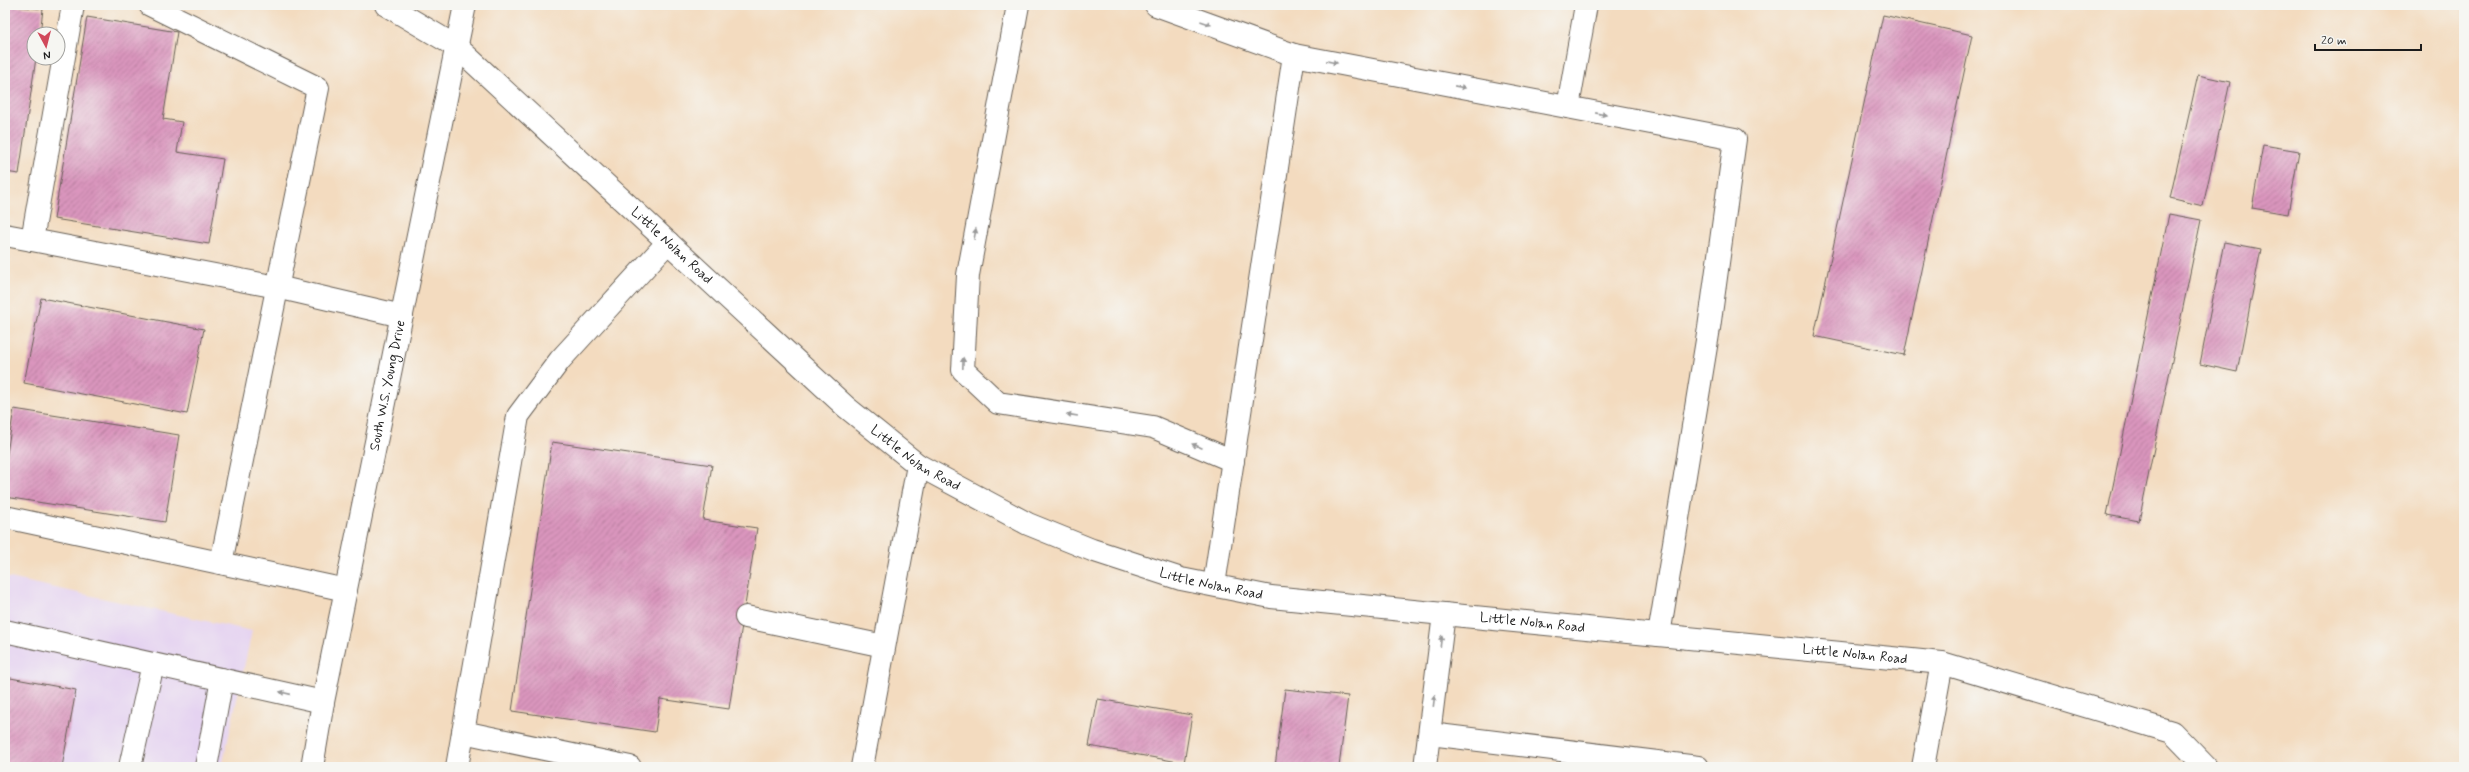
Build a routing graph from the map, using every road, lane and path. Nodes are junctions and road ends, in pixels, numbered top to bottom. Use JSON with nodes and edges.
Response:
{"nodes":[{"id":1,"x":73,"y":5,"type":"edge"},
{"id":2,"x":150,"y":5,"type":"edge"},
{"id":3,"x":386,"y":5,"type":"edge"},
{"id":4,"x":465,"y":5,"type":"edge"},
{"id":5,"x":1018,"y":5,"type":"edge"},
{"id":6,"x":1156,"y":5,"type":"edge"},
{"id":7,"x":1586,"y":5,"type":"edge"},
{"id":8,"x":457,"y":47,"type":"junction"},
{"id":9,"x":1294,"y":55,"type":"junction"},
{"id":10,"x":1568,"y":107,"type":"junction"},
{"id":11,"x":5,"y":235,"type":"edge"},
{"id":12,"x":32,"y":240,"type":"junction"},
{"id":13,"x":668,"y":242,"type":"junction"},
{"id":14,"x":277,"y":288,"type":"junction"},
{"id":15,"x":402,"y":316,"type":"junction"},
{"id":16,"x":1233,"y":461,"type":"junction"},
{"id":17,"x":918,"y":465,"type":"junction"},
{"id":18,"x":5,"y":517,"type":"edge"},
{"id":19,"x":221,"y":563,"type":"junction"},
{"id":20,"x":1214,"y":585,"type":"junction"},
{"id":21,"x":346,"y":590,"type":"junction"},
{"id":22,"x":1444,"y":614,"type":"junction"},
{"id":23,"x":746,"y":617,"type":"dead end"},
{"id":24,"x":5,"y":631,"type":"edge"},
{"id":25,"x":1659,"y":635,"type":"junction"},
{"id":26,"x":884,"y":646,"type":"junction"},
{"id":27,"x":1942,"y":663,"type":"junction"},
{"id":28,"x":153,"y":664,"type":"junction"},
{"id":29,"x":222,"y":679,"type":"junction"},
{"id":30,"x":323,"y":702,"type":"junction"},
{"id":31,"x":463,"y":732,"type":"junction"},
{"id":32,"x":1430,"y":734,"type":"junction"},
{"id":33,"x":130,"y":767,"type":"edge"},
{"id":34,"x":206,"y":767,"type":"edge"},
{"id":35,"x":312,"y":767,"type":"edge"},
{"id":36,"x":457,"y":767,"type":"edge"},
{"id":37,"x":630,"y":767,"type":"edge"},
{"id":38,"x":862,"y":767,"type":"edge"},
{"id":39,"x":1425,"y":767,"type":"edge"},
{"id":40,"x":1698,"y":767,"type":"edge"},
{"id":41,"x":1923,"y":767,"type":"edge"},
{"id":42,"x":2206,"y":767,"type":"edge"}],
"edges":[{"from":1,"to":12,"type":"street"},
{"from":2,"to":14,"type":"street"},
{"from":3,"to":8,"type":"street","name":"Little Nolan Road"},
{"from":4,"to":8,"type":"street","name":"South W.S. Young Drive"},
{"from":16,"to":5,"type":"street","one_way":true},
{"from":6,"to":9,"type":"street","one_way":true},
{"from":7,"to":10,"type":"street"},
{"from":8,"to":13,"type":"street","name":"Little Nolan Road"},
{"from":8,"to":15,"type":"street","name":"South W.S. Young Drive"},
{"from":9,"to":10,"type":"street","one_way":true},
{"from":9,"to":16,"type":"street"},
{"from":10,"to":25,"type":"street","one_way":true},
{"from":11,"to":12,"type":"street"},
{"from":12,"to":14,"type":"street"},
{"from":13,"to":17,"type":"street","name":"Little Nolan Road"},
{"from":13,"to":31,"type":"street"},
{"from":14,"to":15,"type":"street"},
{"from":14,"to":19,"type":"street"},
{"from":15,"to":21,"type":"street","name":"South W.S. Young Drive"},
{"from":16,"to":20,"type":"street"},
{"from":17,"to":20,"type":"street","name":"Little Nolan Road"},
{"from":17,"to":26,"type":"street"},
{"from":18,"to":19,"type":"street"},
{"from":19,"to":21,"type":"street"},
{"from":20,"to":22,"type":"street","name":"Little Nolan Road"},
{"from":21,"to":30,"type":"street","name":"South W.S. Young Drive"},
{"from":22,"to":25,"type":"street","name":"Little Nolan Road"},
{"from":32,"to":22,"type":"street","one_way":true},
{"from":23,"to":26,"type":"street"},
{"from":24,"to":28,"type":"street"},
{"from":25,"to":27,"type":"street","name":"Little Nolan Road"},
{"from":26,"to":38,"type":"street"},
{"from":27,"to":41,"type":"street"},
{"from":27,"to":42,"type":"street","name":"Little Nolan Road"},
{"from":28,"to":29,"type":"street"},
{"from":28,"to":33,"type":"street"},
{"from":30,"to":29,"type":"street","one_way":true},
{"from":29,"to":34,"type":"street"},
{"from":30,"to":35,"type":"street","name":"South W.S. Young Drive"},
{"from":31,"to":36,"type":"street"},
{"from":31,"to":37,"type":"street"},
{"from":32,"to":39,"type":"street"},
{"from":32,"to":40,"type":"street"}]}
